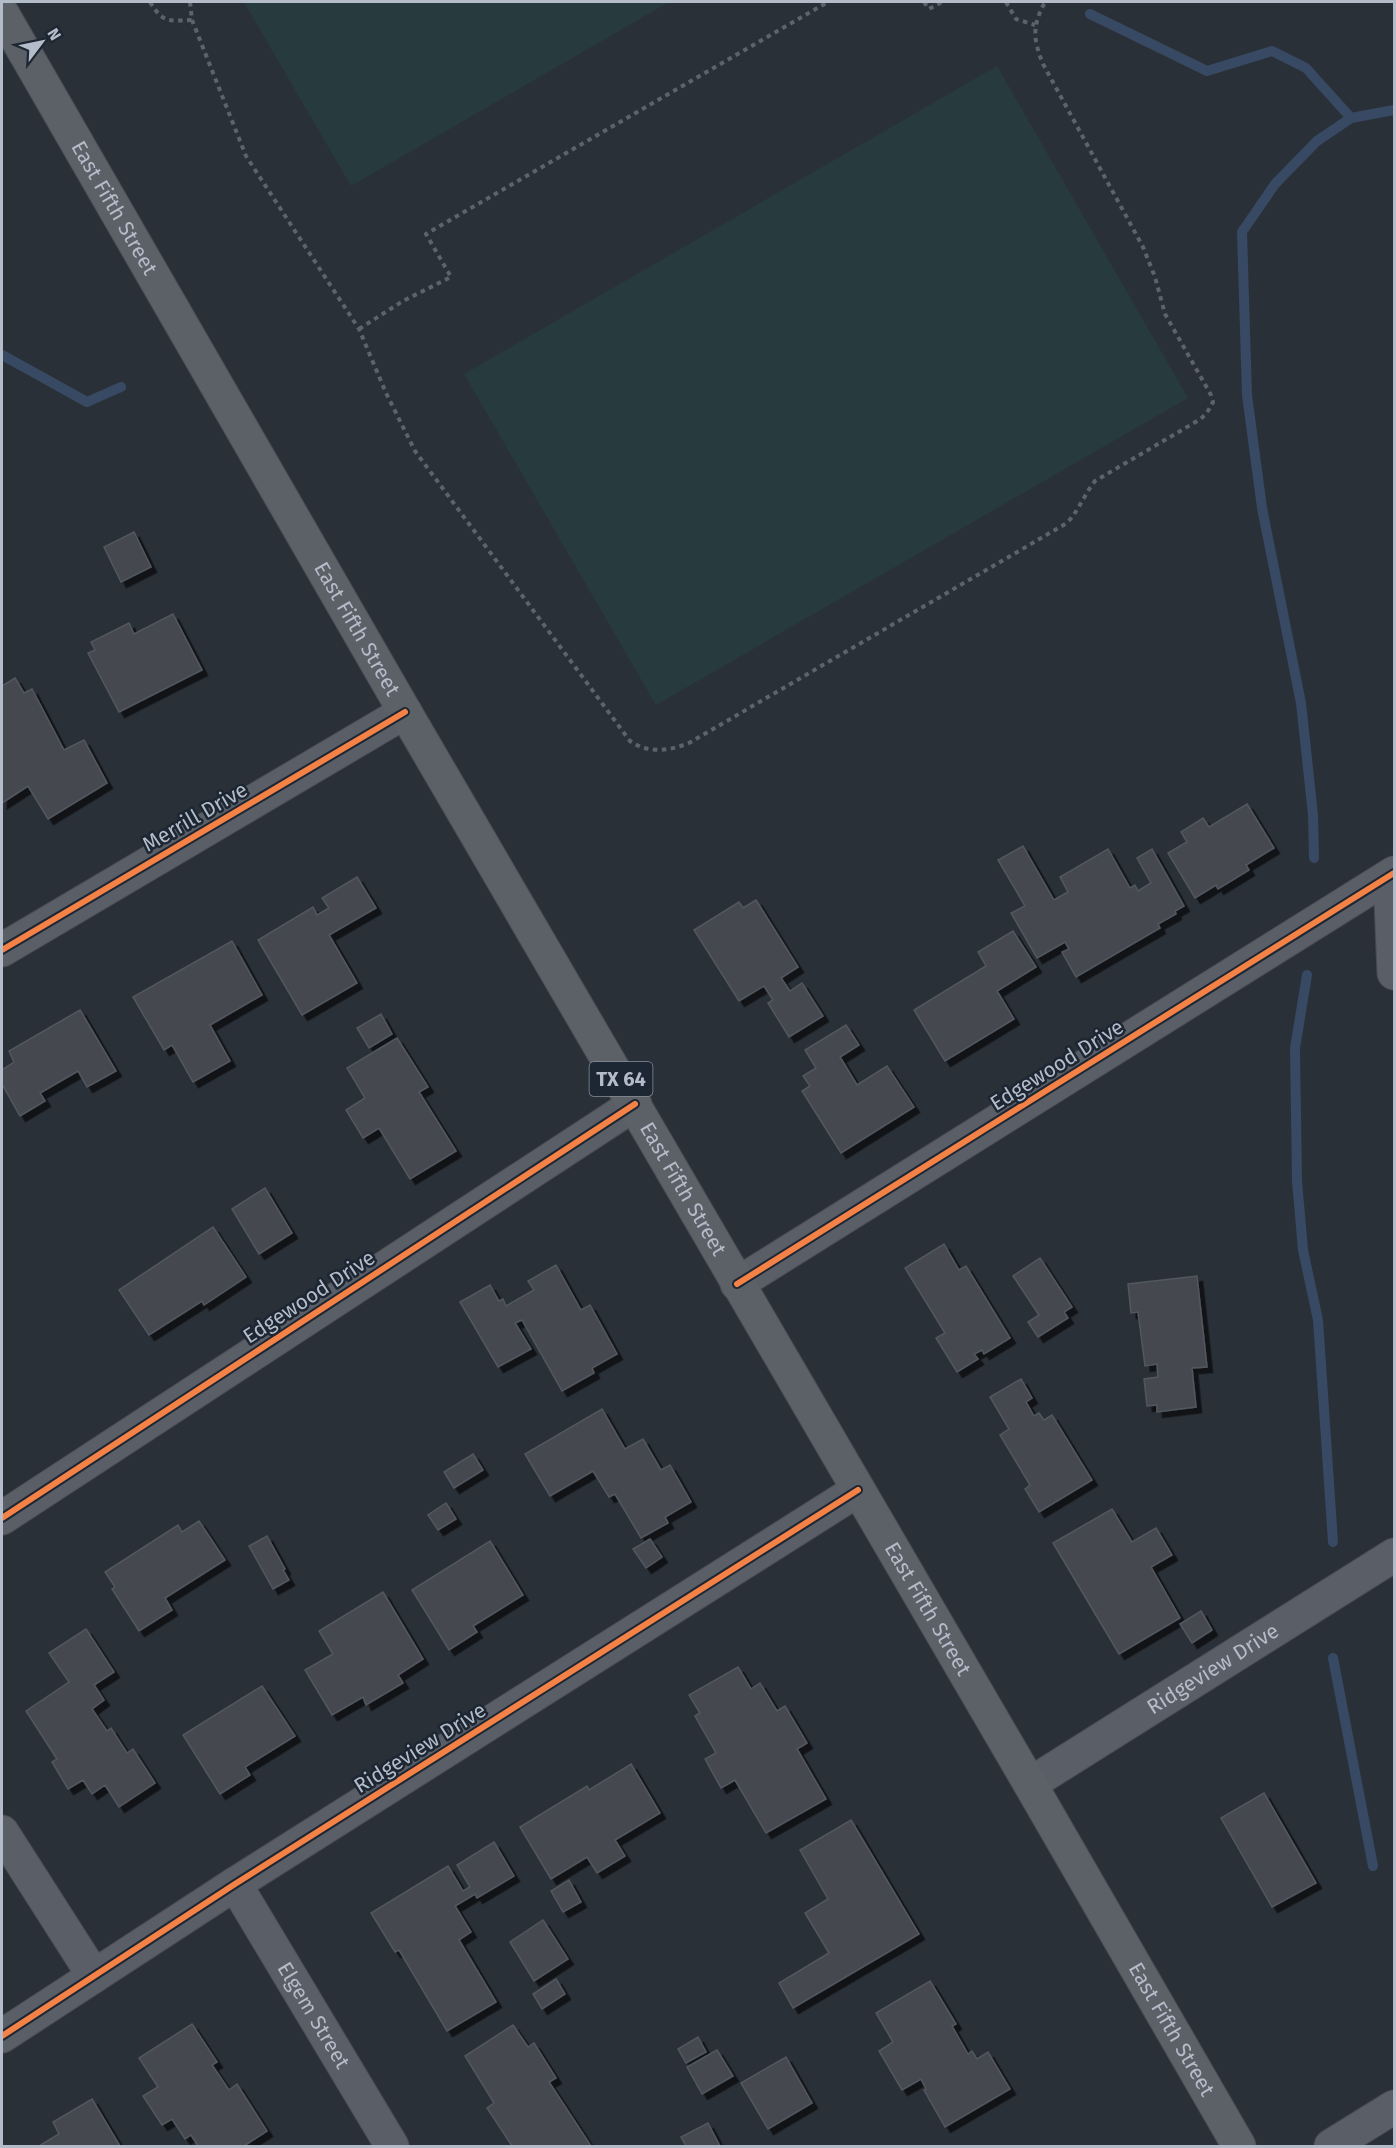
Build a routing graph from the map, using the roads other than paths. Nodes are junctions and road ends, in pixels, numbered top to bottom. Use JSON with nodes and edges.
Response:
{"nodes":[{"id":1,"x":2,"y":13,"type":"edge"},
{"id":2,"x":405,"y":712,"type":"junction"},
{"id":3,"x":1392,"y":875,"type":"edge"},
{"id":4,"x":2,"y":950,"type":"edge"},
{"id":5,"x":1395,"y":973,"type":"edge"},
{"id":6,"x":636,"y":1104,"type":"junction"},
{"id":7,"x":737,"y":1284,"type":"junction"},
{"id":8,"x":858,"y":1491,"type":"junction"},
{"id":9,"x":2,"y":1518,"type":"edge"},
{"id":10,"x":1395,"y":1555,"type":"edge"},
{"id":11,"x":1030,"y":1784,"type":"junction"},
{"id":12,"x":2,"y":1832,"type":"edge"},
{"id":13,"x":235,"y":1884,"type":"junction"},
{"id":14,"x":94,"y":1976,"type":"junction"},
{"id":15,"x":2,"y":2036,"type":"edge"},
{"id":16,"x":1395,"y":2107,"type":"edge"},
{"id":17,"x":392,"y":2146,"type":"edge"},
{"id":18,"x":1239,"y":2146,"type":"edge"},
{"id":19,"x":1332,"y":2146,"type":"edge"}],
"edges":[{"from":1,"to":2,"type":"main road","name":"East Fifth Street","number":"TX 64"},
{"from":2,"to":4,"type":"street","name":"Merrill Drive"},
{"from":2,"to":6,"type":"main road","name":"East Fifth Street","number":"TX 64"},
{"from":3,"to":5,"type":"street"},
{"from":3,"to":7,"type":"street","name":"Edgewood Drive"},
{"from":6,"to":7,"type":"main road","name":"East Fifth Street","number":"TX 64"},
{"from":6,"to":9,"type":"street","name":"Edgewood Drive"},
{"from":7,"to":8,"type":"main road","name":"East Fifth Street","number":"TX 64"},
{"from":8,"to":11,"type":"main road","name":"East Fifth Street","number":"TX 64"},
{"from":8,"to":13,"type":"street","name":"Ridgeview Drive"},
{"from":10,"to":11,"type":"street","name":"Ridgeview Drive"},
{"from":11,"to":18,"type":"main road","name":"East Fifth Street","number":"TX 64"},
{"from":12,"to":14,"type":"street"},
{"from":13,"to":14,"type":"street","name":"Ridgeview Drive"},
{"from":13,"to":17,"type":"street","name":"Elgem Street"},
{"from":14,"to":15,"type":"street","name":"Ridgeview Drive"},
{"from":16,"to":19,"type":"street"}]}
